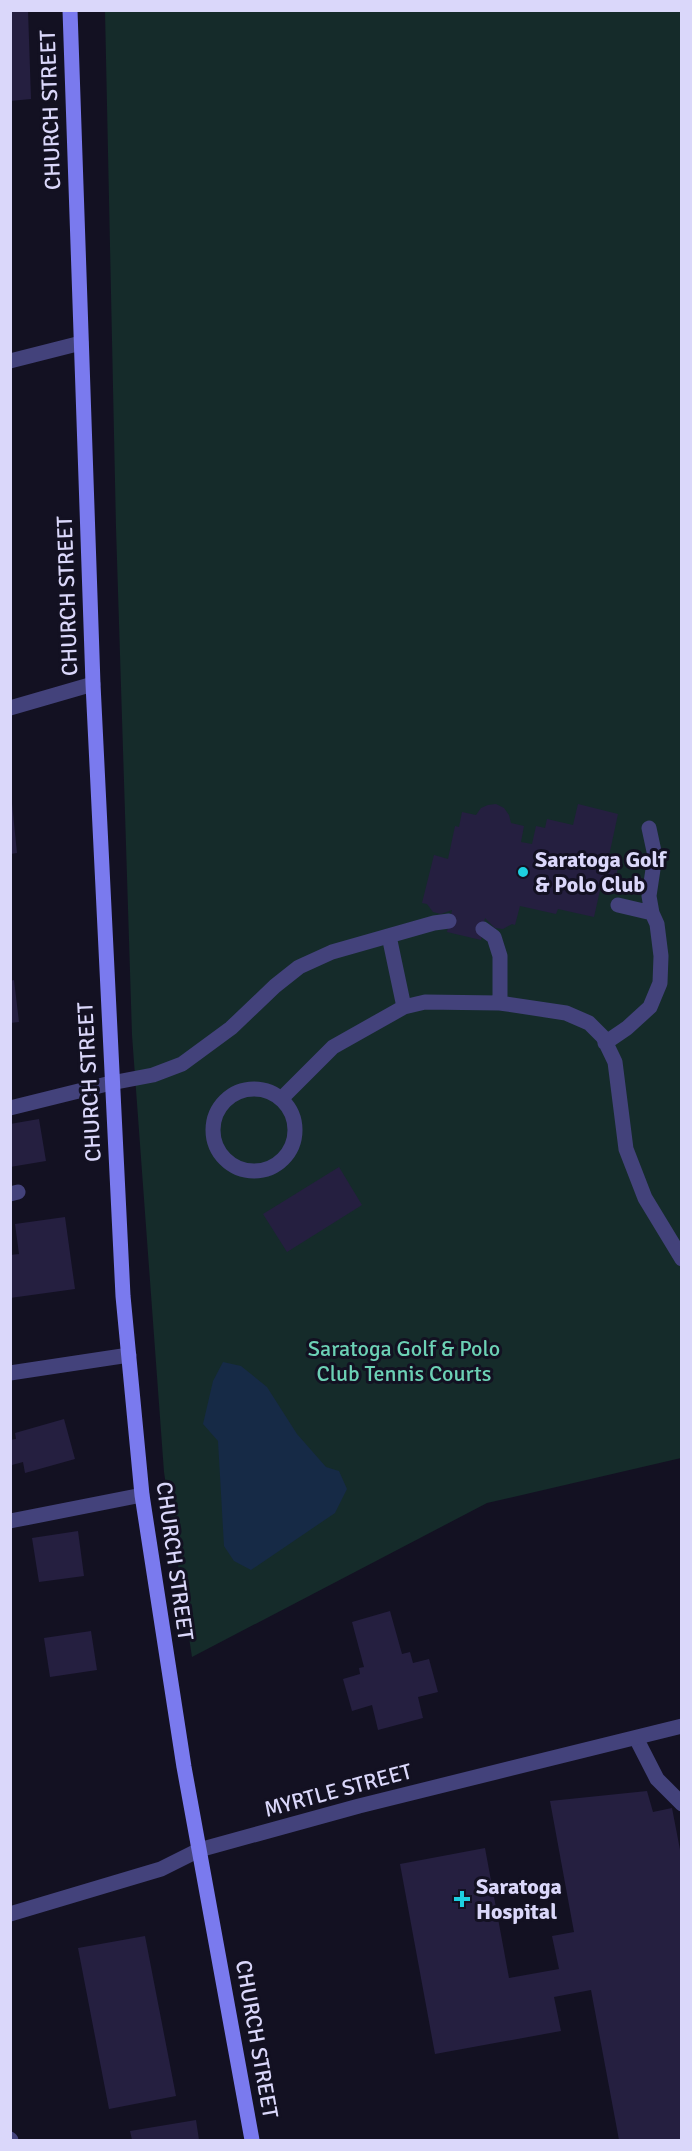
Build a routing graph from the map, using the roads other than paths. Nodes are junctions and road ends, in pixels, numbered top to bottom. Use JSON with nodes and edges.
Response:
{"nodes":[{"id":1,"x":70,"y":10,"type":"edge"},
{"id":2,"x":81,"y":343,"type":"junction"},
{"id":3,"x":10,"y":361,"type":"edge"},
{"id":4,"x":93,"y":684,"type":"junction"},
{"id":5,"x":10,"y":708,"type":"edge"},
{"id":6,"x":649,"y":828,"type":"dead end"},
{"id":7,"x":618,"y":905,"type":"dead end"},
{"id":8,"x":652,"y":913,"type":"junction"},
{"id":9,"x":449,"y":921,"type":"dead end"},
{"id":10,"x":483,"y":929,"type":"dead end"},
{"id":11,"x":388,"y":936,"type":"junction"},
{"id":12,"x":500,"y":1003,"type":"junction"},
{"id":13,"x":404,"y":1007,"type":"junction"},
{"id":14,"x":605,"y":1043,"type":"junction"},
{"id":15,"x":111,"y":1083,"type":"junction"},
{"id":16,"x":281,"y":1099,"type":"junction"},
{"id":17,"x":10,"y":1108,"type":"edge"},
{"id":18,"x":681,"y":1259,"type":"edge"},
{"id":19,"x":129,"y":1355,"type":"junction"},
{"id":20,"x":10,"y":1373,"type":"edge"},
{"id":21,"x":142,"y":1496,"type":"junction"},
{"id":22,"x":10,"y":1521,"type":"edge"},
{"id":23,"x":681,"y":1726,"type":"edge"},
{"id":24,"x":636,"y":1738,"type":"junction"},
{"id":25,"x":681,"y":1804,"type":"edge"},
{"id":26,"x":200,"y":1850,"type":"junction"},
{"id":27,"x":10,"y":1914,"type":"edge"},
{"id":28,"x":252,"y":2140,"type":"edge"}],
"edges":[{"from":1,"to":2,"type":"main road","name":"CHURCH STREET"},
{"from":2,"to":3,"type":"street"},
{"from":2,"to":4,"type":"main road","name":"CHURCH STREET"},
{"from":4,"to":5,"type":"street"},
{"from":4,"to":15,"type":"main road","name":"CHURCH STREET"},
{"from":6,"to":8,"type":"street"},
{"from":7,"to":8,"type":"street"},
{"from":8,"to":14,"type":"street"},
{"from":9,"to":11,"type":"street"},
{"from":10,"to":12,"type":"street"},
{"from":11,"to":13,"type":"street"},
{"from":11,"to":15,"type":"street"},
{"from":12,"to":13,"type":"street"},
{"from":12,"to":14,"type":"street"},
{"from":13,"to":16,"type":"street"},
{"from":14,"to":18,"type":"street"},
{"from":15,"to":17,"type":"street"},
{"from":15,"to":19,"type":"main road","name":"CHURCH STREET"},
{"from":16,"to":16,"type":"street"},
{"from":19,"to":20,"type":"street"},
{"from":19,"to":21,"type":"main road","name":"CHURCH STREET"},
{"from":21,"to":22,"type":"street"},
{"from":21,"to":26,"type":"main road","name":"CHURCH STREET"},
{"from":23,"to":24,"type":"street","name":"MYRTLE STREET"},
{"from":24,"to":25,"type":"street"},
{"from":24,"to":26,"type":"street","name":"MYRTLE STREET"},
{"from":26,"to":27,"type":"street","name":"MYRTLE STREET"},
{"from":26,"to":28,"type":"main road","name":"CHURCH STREET"}]}
